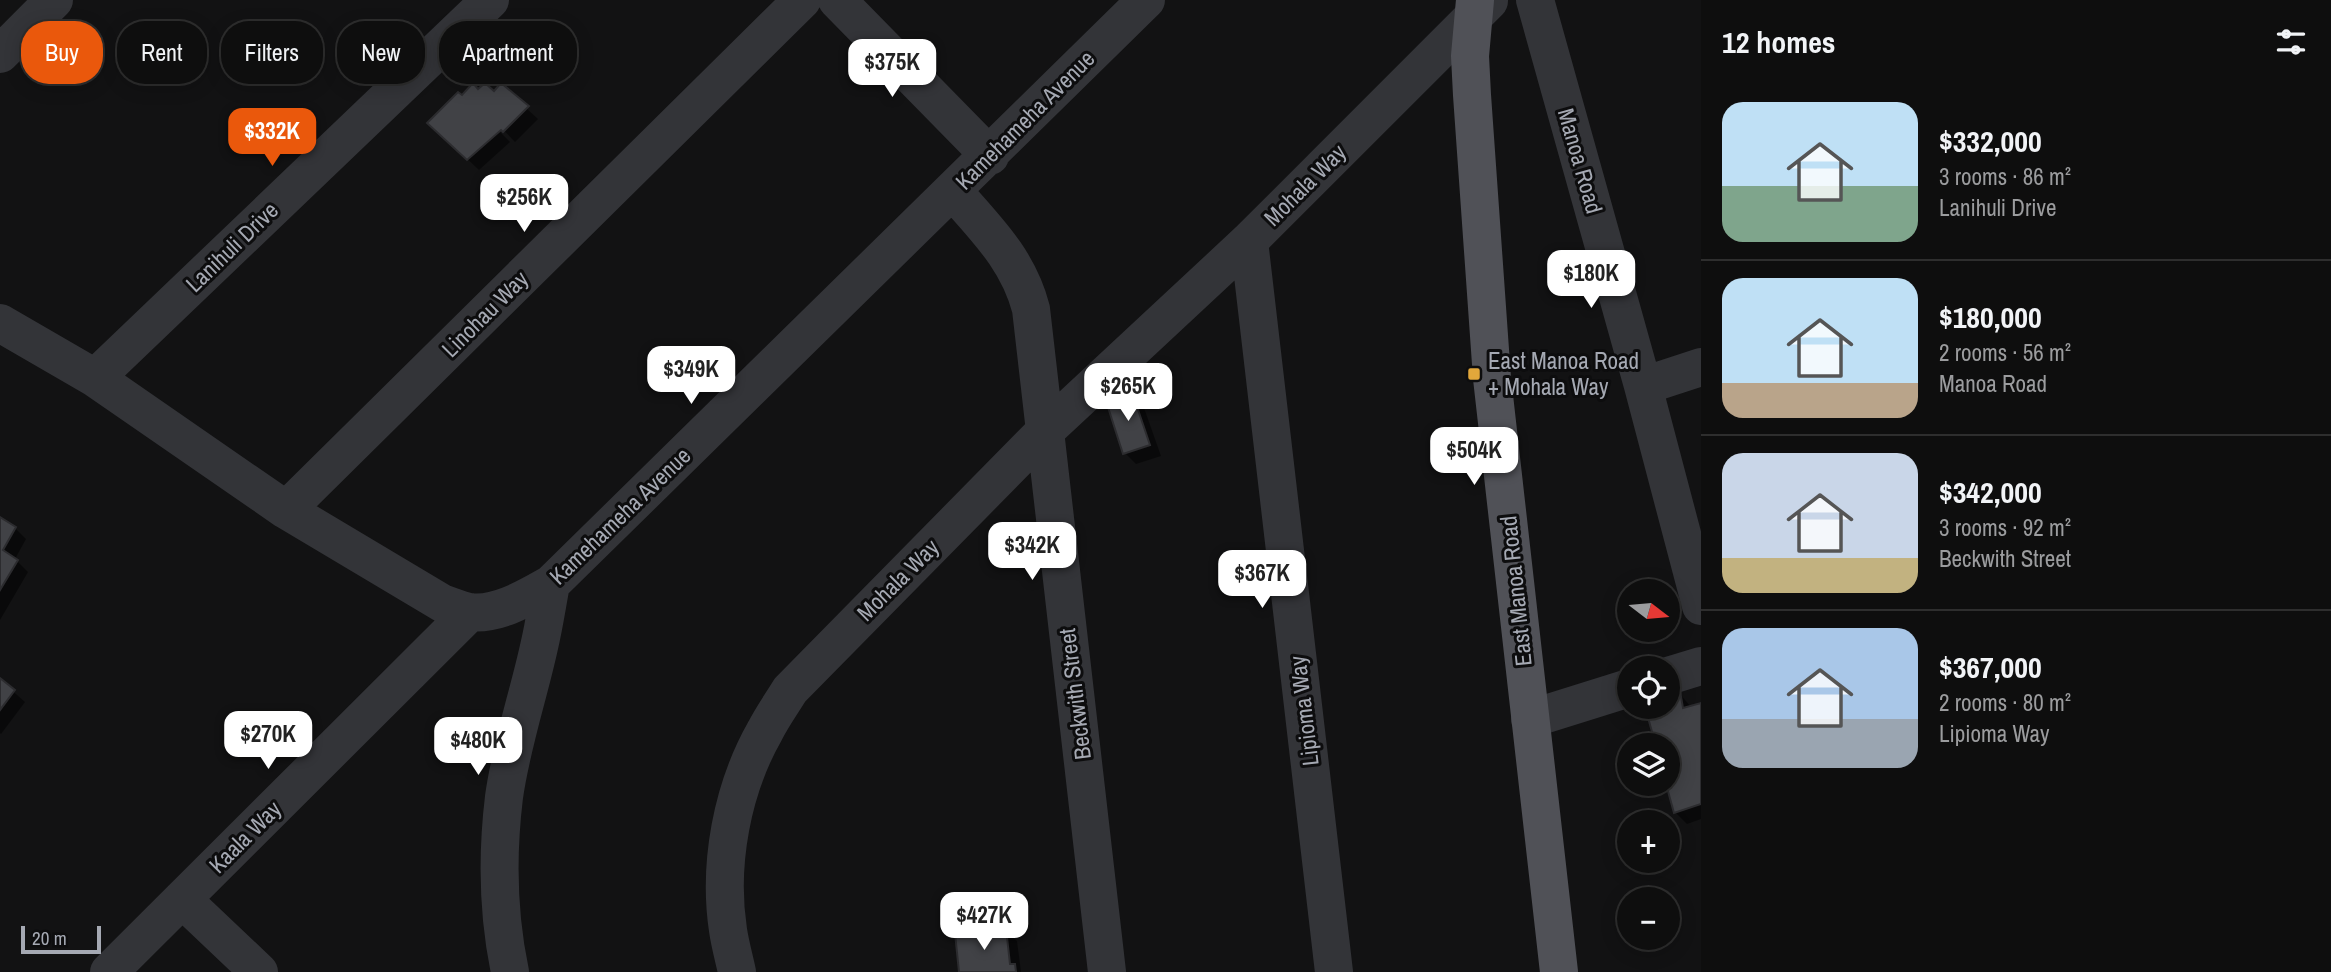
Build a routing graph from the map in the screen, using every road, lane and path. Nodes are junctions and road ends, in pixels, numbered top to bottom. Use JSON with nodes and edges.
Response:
{"nodes":[{"id":1,"x":54,"y":0,"type":"edge"},
{"id":2,"x":490,"y":0,"type":"edge"},
{"id":3,"x":803,"y":0,"type":"edge"},
{"id":4,"x":837,"y":0,"type":"edge"},
{"id":5,"x":1146,"y":0,"type":"edge"},
{"id":6,"x":1535,"y":0,"type":"edge"},
{"id":7,"x":1480,"y":5,"type":"edge"},
{"id":8,"x":0,"y":54,"type":"edge"},
{"id":9,"x":990,"y":156,"type":"junction"},
{"id":10,"x":953,"y":191,"type":"junction"},
{"id":11,"x":1249,"y":242,"type":"junction"},
{"id":12,"x":0,"y":323,"type":"edge"},
{"id":13,"x":1701,"y":368,"type":"edge"},
{"id":14,"x":95,"y":378,"type":"junction"},
{"id":15,"x":1643,"y":386,"type":"junction"},
{"id":16,"x":1044,"y":432,"type":"junction"},
{"id":17,"x":286,"y":509,"type":"junction"},
{"id":18,"x":551,"y":584,"type":"junction"},
{"id":19,"x":1701,"y":606,"type":"edge"},
{"id":20,"x":470,"y":612,"type":"junction"},
{"id":21,"x":1701,"y":666,"type":"edge"},
{"id":22,"x":1680,"y":672,"type":"edge"},
{"id":23,"x":1617,"y":692,"type":"edge"},
{"id":24,"x":1530,"y":719,"type":"junction"},
{"id":25,"x":182,"y":899,"type":"junction"},
{"id":26,"x":109,"y":972,"type":"edge"},
{"id":27,"x":259,"y":972,"type":"edge"},
{"id":28,"x":510,"y":972,"type":"edge"},
{"id":29,"x":737,"y":972,"type":"edge"},
{"id":30,"x":1107,"y":972,"type":"edge"},
{"id":31,"x":1334,"y":972,"type":"edge"},
{"id":32,"x":1559,"y":972,"type":"edge"}],
"edges":[{"from":1,"to":8,"type":"street"},
{"from":2,"to":14,"type":"street","name":"Lanihuli Drive"},
{"from":3,"to":17,"type":"street","name":"Linohau Way"},
{"from":4,"to":9,"type":"street"},
{"from":5,"to":9,"type":"street","name":"Kamehameha Avenue"},
{"from":6,"to":15,"type":"street","name":"Manoa Road"},
{"from":7,"to":11,"type":"street","name":"Mohala Way"},
{"from":7,"to":24,"type":"main road","name":"East Manoa Road"},
{"from":9,"to":10,"type":"street","name":"Kamehameha Avenue"},
{"from":10,"to":16,"type":"street","name":"Beckwith Street"},
{"from":10,"to":18,"type":"street","name":"Kamehameha Avenue"},
{"from":11,"to":16,"type":"street","name":"Mohala Way"},
{"from":11,"to":31,"type":"street","name":"Lipioma Way"},
{"from":12,"to":14,"type":"street","name":"Kamehameha Avenue"},
{"from":13,"to":15,"type":"street"},
{"from":14,"to":17,"type":"street","name":"Kamehameha Avenue"},
{"from":15,"to":19,"type":"street","name":"Manoa Road"},
{"from":16,"to":29,"type":"street","name":"Mohala Way"},
{"from":16,"to":30,"type":"street","name":"Beckwith Street"},
{"from":17,"to":20,"type":"street","name":"Kamehameha Avenue"},
{"from":18,"to":20,"type":"street","name":"Kamehameha Avenue"},
{"from":18,"to":28,"type":"street"},
{"from":20,"to":25,"type":"street","name":"Kaala Way"},
{"from":21,"to":22,"type":"street"},
{"from":23,"to":24,"type":"street"},
{"from":24,"to":32,"type":"main road","name":"East Manoa Road"},
{"from":25,"to":26,"type":"street","name":"Kaala Way"},
{"from":25,"to":27,"type":"street"}]}
